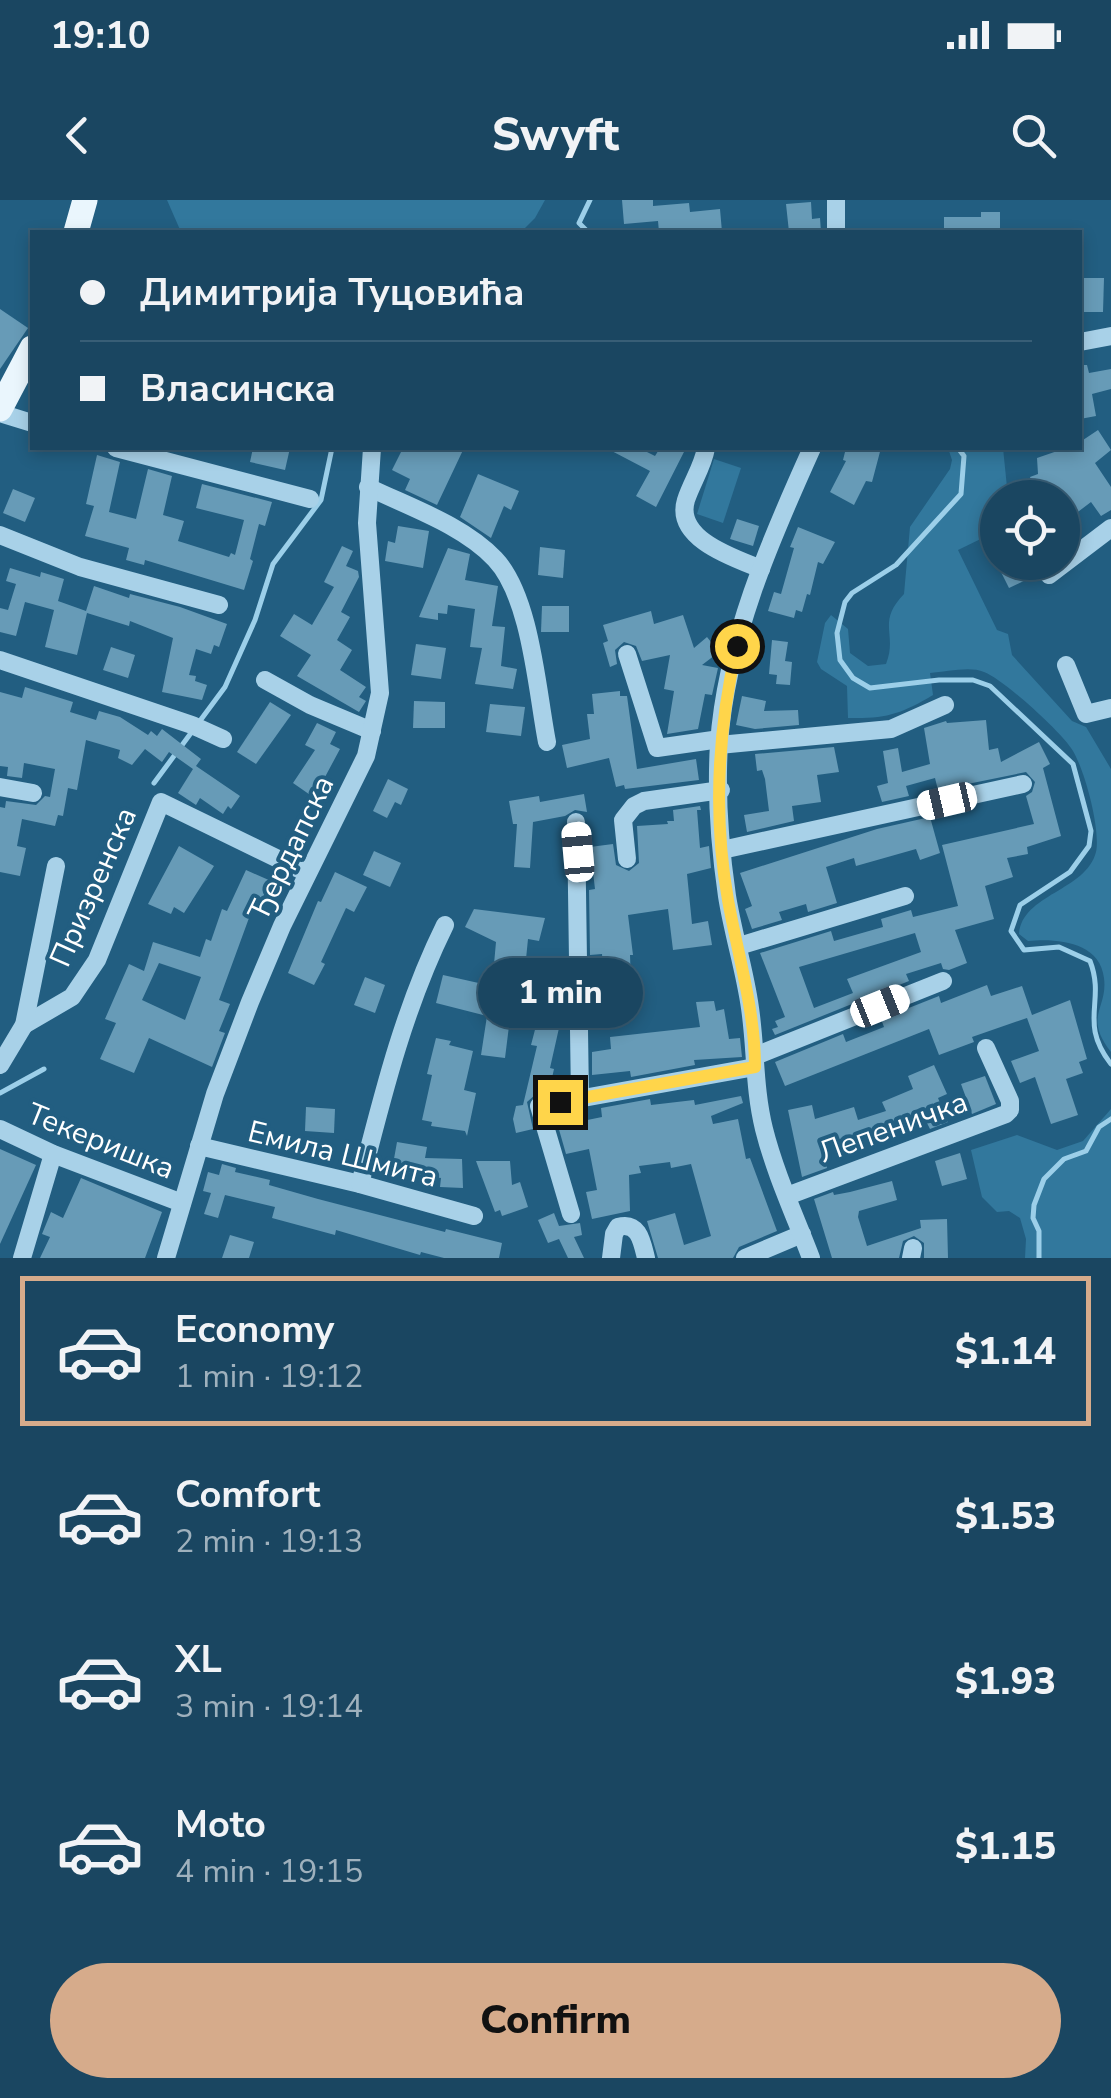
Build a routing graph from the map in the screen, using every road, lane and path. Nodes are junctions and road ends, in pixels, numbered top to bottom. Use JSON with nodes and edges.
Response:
{"nodes":[{"id":1,"x":85,"y":200,"type":"edge"},
{"id":2,"x":836,"y":200,"type":"edge"},
{"id":3,"x":77,"y":230,"type":"edge"},
{"id":4,"x":836,"y":230,"type":"edge"},
{"id":5,"x":1111,"y":336,"type":"edge"},
{"id":6,"x":1082,"y":342,"type":"edge"},
{"id":7,"x":30,"y":352,"type":"edge"},
{"id":8,"x":0,"y":411,"type":"edge"},
{"id":9,"x":30,"y":422,"type":"edge"},
{"id":10,"x":124,"y":450,"type":"edge"},
{"id":11,"x":372,"y":450,"type":"edge"},
{"id":12,"x":705,"y":450,"type":"edge"},
{"id":13,"x":811,"y":450,"type":"edge"},
{"id":14,"x":368,"y":486,"type":"junction"},
{"id":15,"x":310,"y":499,"type":"dead end"},
{"id":16,"x":1111,"y":528,"type":"edge"},
{"id":17,"x":0,"y":535,"type":"edge"},
{"id":18,"x":1080,"y":552,"type":"edge"},
{"id":19,"x":762,"y":568,"type":"junction"},
{"id":20,"x":218,"y":605,"type":"dead end"},
{"id":21,"x":627,"y":654,"type":"dead end"},
{"id":22,"x":0,"y":660,"type":"edge"},
{"id":23,"x":1066,"y":665,"type":"dead end"},
{"id":24,"x":266,"y":680,"type":"dead end"},
{"id":25,"x":945,"y":705,"type":"dead end"},
{"id":26,"x":1111,"y":708,"type":"edge"},
{"id":27,"x":372,"y":730,"type":"junction"},
{"id":28,"x":208,"y":732,"type":"dead end"},
{"id":29,"x":547,"y":742,"type":"dead end"},
{"id":30,"x":720,"y":742,"type":"junction"},
{"id":31,"x":1023,"y":784,"type":"dead end"},
{"id":32,"x":0,"y":788,"type":"edge"},
{"id":33,"x":721,"y":790,"type":"junction"},
{"id":34,"x":34,"y":793,"type":"dead end"},
{"id":35,"x":576,"y":822,"type":"dead end"},
{"id":36,"x":722,"y":850,"type":"junction"},
{"id":37,"x":627,"y":859,"type":"dead end"},
{"id":38,"x":56,"y":866,"type":"dead end"},
{"id":39,"x":307,"y":873,"type":"junction"},
{"id":40,"x":905,"y":896,"type":"dead end"},
{"id":41,"x":445,"y":926,"type":"dead end"},
{"id":42,"x":739,"y":946,"type":"junction"},
{"id":43,"x":943,"y":981,"type":"dead end"},
{"id":44,"x":24,"y":1024,"type":"junction"},
{"id":45,"x":986,"y":1048,"type":"dead end"},
{"id":46,"x":755,"y":1062,"type":"junction"},
{"id":47,"x":0,"y":1064,"type":"edge"},
{"id":48,"x":580,"y":1099,"type":"junction"},
{"id":49,"x":0,"y":1130,"type":"edge"},
{"id":50,"x":199,"y":1146,"type":"junction"},
{"id":51,"x":53,"y":1154,"type":"junction"},
{"id":52,"x":360,"y":1184,"type":"junction"},
{"id":53,"x":787,"y":1196,"type":"junction"},
{"id":54,"x":182,"y":1203,"type":"junction"},
{"id":55,"x":571,"y":1214,"type":"dead end"},
{"id":56,"x":474,"y":1216,"type":"dead end"},
{"id":57,"x":802,"y":1234,"type":"junction"},
{"id":58,"x":22,"y":1258,"type":"edge"},
{"id":59,"x":166,"y":1258,"type":"edge"},
{"id":60,"x":612,"y":1258,"type":"edge"},
{"id":61,"x":646,"y":1258,"type":"edge"},
{"id":62,"x":745,"y":1258,"type":"edge"},
{"id":63,"x":811,"y":1258,"type":"edge"}],
"edges":[{"from":1,"to":3,"type":"main road"},
{"from":2,"to":4,"type":"street"},
{"from":5,"to":6,"type":"street"},
{"from":7,"to":8,"type":"main road"},
{"from":8,"to":9,"type":"street"},
{"from":10,"to":15,"type":"street"},
{"from":11,"to":14,"type":"street","name":"Ђердапска"},
{"from":12,"to":19,"type":"street"},
{"from":13,"to":19,"type":"street"},
{"from":14,"to":27,"type":"street","name":"Ђердапска"},
{"from":14,"to":29,"type":"street"},
{"from":16,"to":18,"type":"street"},
{"from":17,"to":20,"type":"street"},
{"from":19,"to":30,"type":"street"},
{"from":21,"to":30,"type":"street"},
{"from":22,"to":28,"type":"street"},
{"from":23,"to":26,"type":"street"},
{"from":24,"to":27,"type":"street"},
{"from":25,"to":30,"type":"street"},
{"from":27,"to":39,"type":"street","name":"Ђердапска"},
{"from":30,"to":33,"type":"street"},
{"from":31,"to":36,"type":"street"},
{"from":32,"to":34,"type":"street"},
{"from":33,"to":36,"type":"street"},
{"from":33,"to":37,"type":"street"},
{"from":35,"to":48,"type":"street"},
{"from":36,"to":42,"type":"street"},
{"from":38,"to":44,"type":"street"},
{"from":39,"to":44,"type":"street","name":"Призренска"},
{"from":39,"to":50,"type":"street","name":"Ђердапска"},
{"from":40,"to":42,"type":"street"},
{"from":41,"to":52,"type":"street"},
{"from":42,"to":46,"type":"street"},
{"from":43,"to":46,"type":"street"},
{"from":44,"to":47,"type":"street"},
{"from":45,"to":53,"type":"street","name":"Лепеничка"},
{"from":46,"to":48,"type":"street"},
{"from":46,"to":53,"type":"street"},
{"from":48,"to":55,"type":"street"},
{"from":49,"to":51,"type":"street","name":"Текеришка"},
{"from":50,"to":52,"type":"street","name":"Емила Шмита"},
{"from":50,"to":54,"type":"street","name":"Ђердапска"},
{"from":51,"to":54,"type":"street","name":"Текеришка"},
{"from":51,"to":58,"type":"street"},
{"from":52,"to":56,"type":"street","name":"Емила Шмита"},
{"from":53,"to":57,"type":"street"},
{"from":54,"to":59,"type":"street","name":"Ђердапска"},
{"from":57,"to":62,"type":"street"},
{"from":57,"to":63,"type":"street"},
{"from":60,"to":61,"type":"street"}]}
